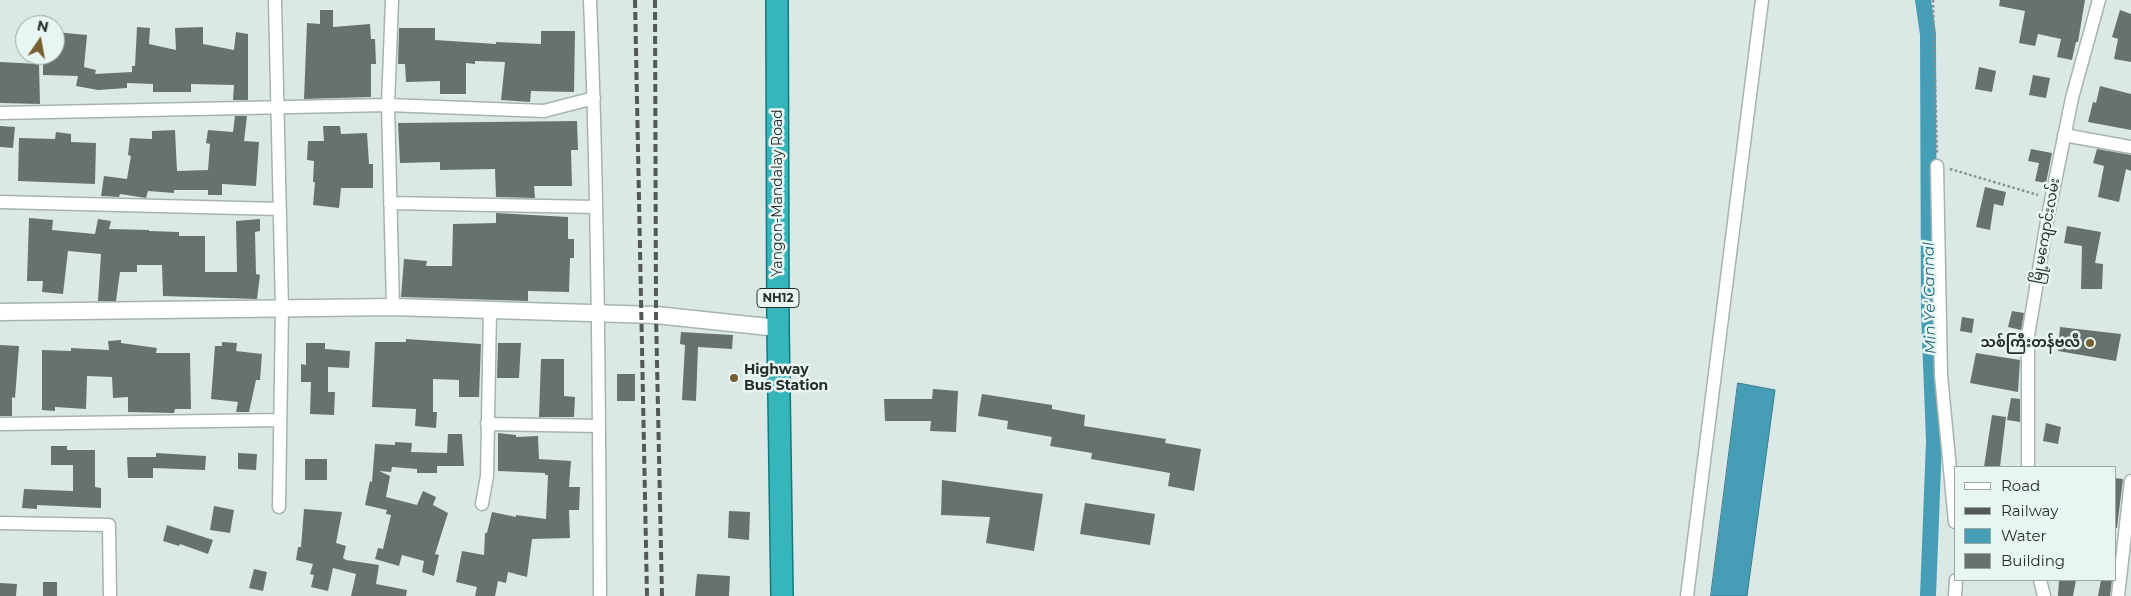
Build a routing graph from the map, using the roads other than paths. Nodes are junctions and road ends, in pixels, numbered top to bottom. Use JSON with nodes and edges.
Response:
{"nodes":[{"id":1,"x":275,"y":0,"type":"edge"},
{"id":2,"x":392,"y":0,"type":"edge"},
{"id":3,"x":590,"y":0,"type":"edge"},
{"id":4,"x":777,"y":0,"type":"edge"},
{"id":5,"x":1762,"y":0,"type":"edge"},
{"id":6,"x":2099,"y":0,"type":"edge"},
{"id":7,"x":594,"y":98,"type":"junction"},
{"id":8,"x":388,"y":105,"type":"junction"},
{"id":9,"x":277,"y":108,"type":"junction"},
{"id":10,"x":0,"y":113,"type":"edge"},
{"id":11,"x":2064,"y":135,"type":"junction"},
{"id":12,"x":2131,"y":147,"type":"edge"},
{"id":13,"x":1937,"y":166,"type":"road end"},
{"id":14,"x":0,"y":202,"type":"edge"},
{"id":15,"x":390,"y":203,"type":"junction"},
{"id":16,"x":595,"y":207,"type":"junction"},
{"id":17,"x":280,"y":209,"type":"junction"},
{"id":18,"x":393,"y":306,"type":"junction"},
{"id":19,"x":282,"y":308,"type":"junction"},
{"id":20,"x":490,"y":310,"type":"junction"},
{"id":21,"x":0,"y":312,"type":"edge"},
{"id":22,"x":597,"y":314,"type":"junction"},
{"id":23,"x":778,"y":328,"type":"junction"},
{"id":24,"x":280,"y":420,"type":"junction"},
{"id":25,"x":0,"y":424,"type":"edge"},
{"id":26,"x":487,"y":424,"type":"junction"},
{"id":27,"x":599,"y":426,"type":"junction"},
{"id":28,"x":2028,"y":466,"type":"edge"},
{"id":29,"x":2131,"y":481,"type":"edge"},
{"id":30,"x":482,"y":504,"type":"dead end"},
{"id":31,"x":279,"y":507,"type":"dead end"},
{"id":32,"x":1954,"y":512,"type":"edge"},
{"id":33,"x":0,"y":523,"type":"edge"},
{"id":34,"x":1956,"y":581,"type":"edge"},
{"id":35,"x":2040,"y":581,"type":"edge"},
{"id":36,"x":112,"y":596,"type":"edge"},
{"id":37,"x":600,"y":596,"type":"edge"},
{"id":38,"x":782,"y":596,"type":"edge"},
{"id":39,"x":1687,"y":596,"type":"edge"},
{"id":40,"x":1956,"y":596,"type":"edge"},
{"id":41,"x":2044,"y":596,"type":"edge"},
{"id":42,"x":2118,"y":596,"type":"edge"}],
"edges":[{"from":1,"to":9,"type":"street"},
{"from":2,"to":8,"type":"street"},
{"from":3,"to":7,"type":"street"},
{"from":4,"to":23,"type":"highway","name":"Yangon-Mandalay Road","number":"NH12"},
{"from":5,"to":39,"type":"street"},
{"from":6,"to":11,"type":"street","name":"မြို့မကျောင်းလမ်း"},
{"from":7,"to":8,"type":"street"},
{"from":7,"to":16,"type":"street"},
{"from":8,"to":9,"type":"street"},
{"from":8,"to":15,"type":"street"},
{"from":9,"to":10,"type":"street"},
{"from":9,"to":17,"type":"street"},
{"from":11,"to":12,"type":"street"},
{"from":11,"to":28,"type":"street","name":"မြို့မကျောင်းလမ်း"},
{"from":13,"to":32,"type":"street"},
{"from":14,"to":17,"type":"street"},
{"from":15,"to":16,"type":"street"},
{"from":15,"to":18,"type":"street"},
{"from":16,"to":22,"type":"street"},
{"from":17,"to":19,"type":"street"},
{"from":18,"to":19,"type":"street"},
{"from":18,"to":20,"type":"street"},
{"from":19,"to":21,"type":"street"},
{"from":19,"to":24,"type":"street"},
{"from":20,"to":22,"type":"street"},
{"from":20,"to":26,"type":"street"},
{"from":22,"to":23,"type":"street"},
{"from":22,"to":27,"type":"street"},
{"from":23,"to":38,"type":"highway","name":"Yangon-Mandalay Road","number":"NH12"},
{"from":24,"to":25,"type":"street"},
{"from":24,"to":31,"type":"street"},
{"from":26,"to":27,"type":"street"},
{"from":26,"to":30,"type":"street"},
{"from":27,"to":37,"type":"street"},
{"from":29,"to":42,"type":"street"},
{"from":33,"to":36,"type":"street"},
{"from":34,"to":40,"type":"street"},
{"from":35,"to":41,"type":"street"}]}
